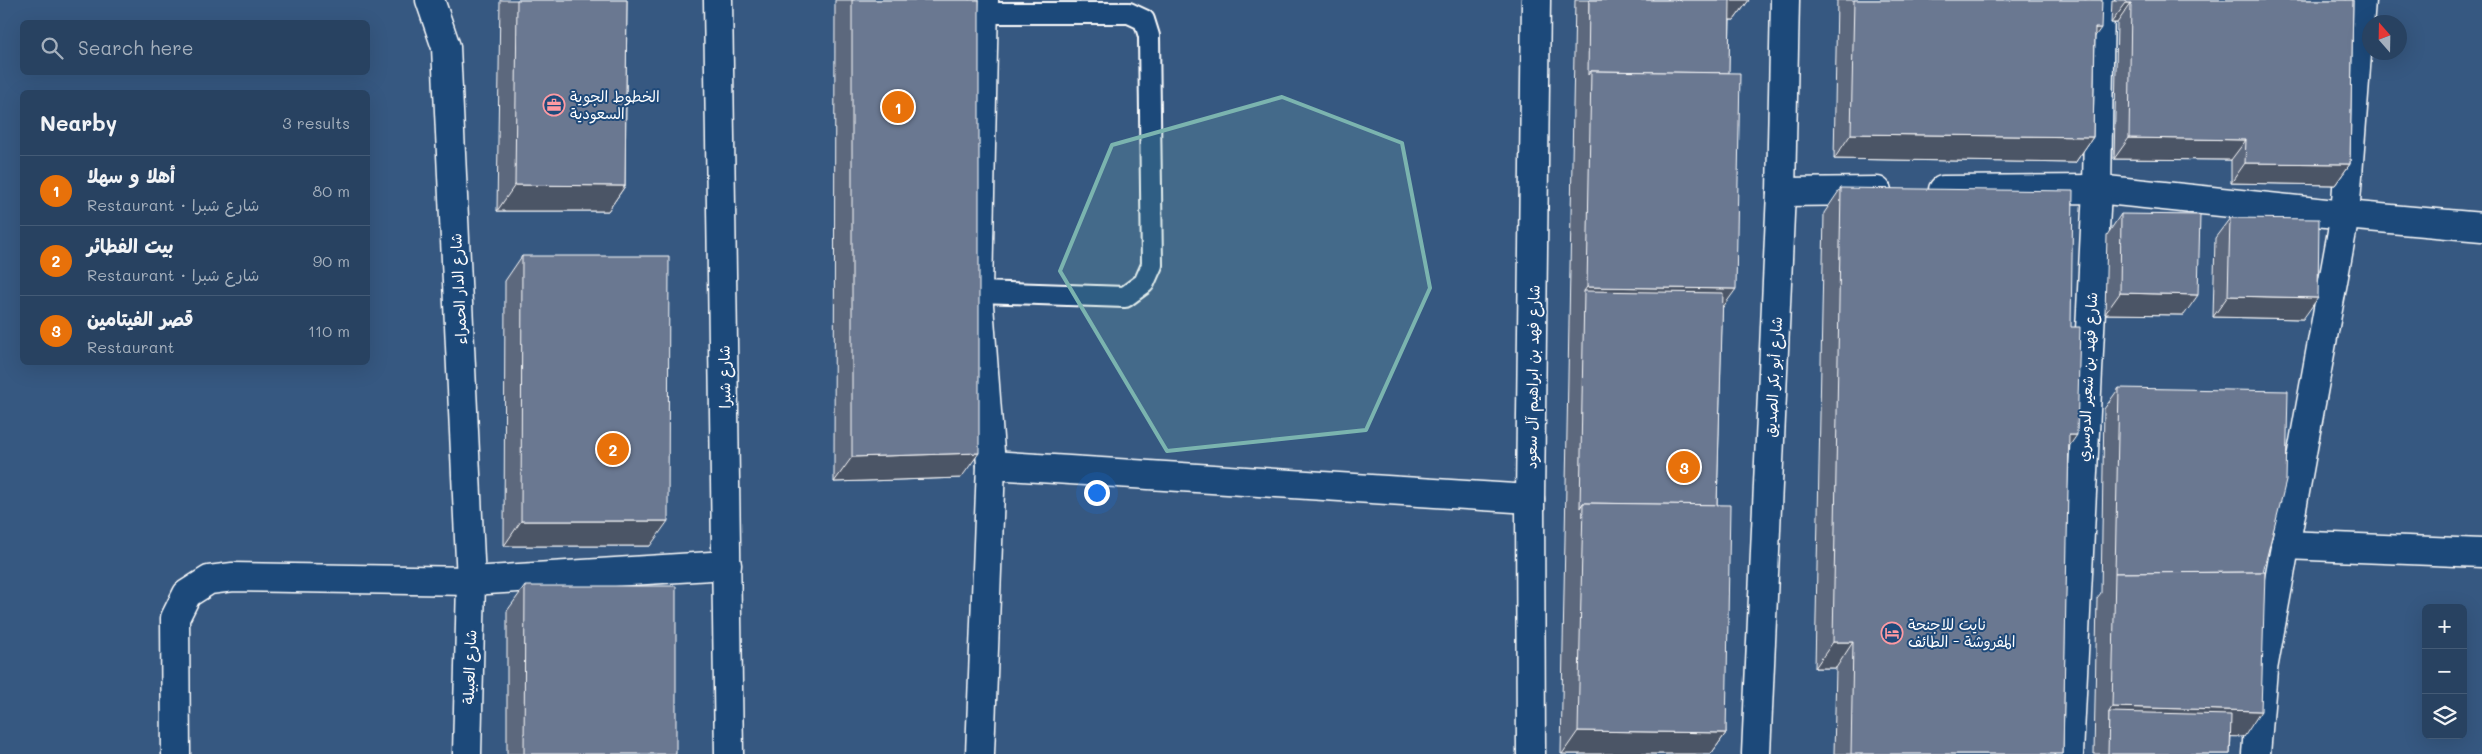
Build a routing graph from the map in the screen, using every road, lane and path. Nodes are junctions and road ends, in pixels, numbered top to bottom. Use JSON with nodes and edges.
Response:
{"nodes":[{"id":1,"x":430,"y":0,"type":"edge"},
{"id":2,"x":718,"y":0,"type":"edge"},
{"id":3,"x":1536,"y":0,"type":"edge"},
{"id":4,"x":1785,"y":0,"type":"edge"},
{"id":5,"x":2100,"y":0,"type":"edge"},
{"id":6,"x":2361,"y":0,"type":"edge"},
{"id":7,"x":984,"y":6,"type":"edge"},
{"id":8,"x":2097,"y":189,"type":"junction"},
{"id":9,"x":1781,"y":192,"type":"junction"},
{"id":10,"x":2344,"y":215,"type":"junction"},
{"id":11,"x":2482,"y":227,"type":"edge"},
{"id":12,"x":978,"y":292,"type":"junction"},
{"id":13,"x":991,"y":465,"type":"junction"},
{"id":14,"x":1530,"y":499,"type":"junction"},
{"id":15,"x":2285,"y":545,"type":"junction"},
{"id":16,"x":2482,"y":553,"type":"edge"},
{"id":17,"x":727,"y":565,"type":"junction"},
{"id":18,"x":471,"y":581,"type":"junction"},
{"id":19,"x":176,"y":754,"type":"edge"},
{"id":20,"x":467,"y":754,"type":"edge"},
{"id":21,"x":729,"y":754,"type":"edge"},
{"id":22,"x":980,"y":754,"type":"edge"},
{"id":23,"x":1531,"y":754,"type":"edge"},
{"id":24,"x":1756,"y":754,"type":"edge"},
{"id":25,"x":2069,"y":754,"type":"edge"},
{"id":26,"x":2256,"y":754,"type":"edge"}],
"edges":[{"from":1,"to":18,"type":"street","name":"شارع الدار الحمراء"},
{"from":2,"to":17,"type":"street","name":"شارع شبرا"},
{"from":3,"to":14,"type":"street","name":"شارع فهد بن ابراهيم آل سعود"},
{"from":4,"to":9,"type":"street","name":"شارع أبو بكر الصديق"},
{"from":5,"to":8,"type":"street","name":"شارع فهد بن شعير الدوسري"},
{"from":6,"to":10,"type":"street"},
{"from":7,"to":12,"type":"street"},
{"from":7,"to":12,"type":"lane"},
{"from":8,"to":9,"type":"street"},
{"from":8,"to":10,"type":"street"},
{"from":8,"to":25,"type":"street","name":"شارع فهد بن شعير الدوسري"},
{"from":9,"to":24,"type":"street","name":"شارع أبو بكر الصديق"},
{"from":10,"to":11,"type":"street"},
{"from":10,"to":15,"type":"street"},
{"from":12,"to":13,"type":"street"},
{"from":13,"to":14,"type":"street"},
{"from":13,"to":22,"type":"street"},
{"from":14,"to":23,"type":"street","name":"شارع فهد بن ابراهيم آل سعود"},
{"from":15,"to":16,"type":"street"},
{"from":15,"to":26,"type":"street"},
{"from":17,"to":18,"type":"street"},
{"from":17,"to":21,"type":"street","name":"شارع شبرا"},
{"from":18,"to":19,"type":"street"},
{"from":18,"to":20,"type":"street","name":"شارع العبيلة"}]}
